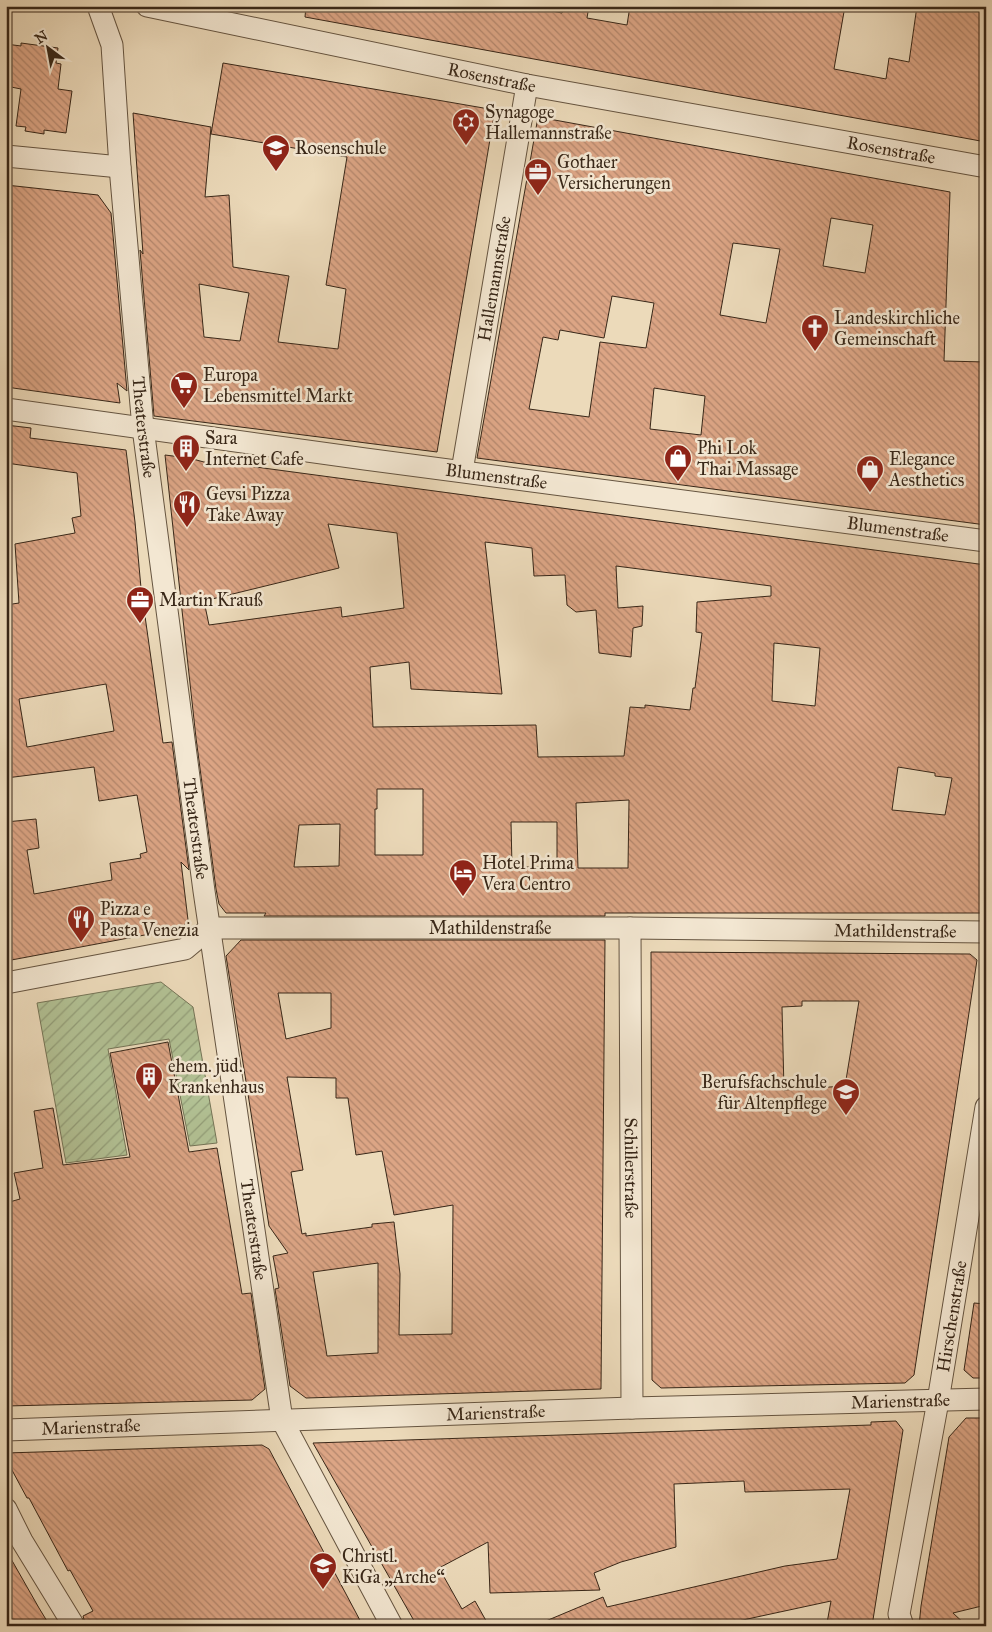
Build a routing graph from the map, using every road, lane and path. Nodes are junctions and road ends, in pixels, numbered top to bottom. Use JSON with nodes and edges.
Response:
{"nodes":[{"id":1,"x":98,"y":6,"type":"edge"},
{"id":2,"x":146,"y":6,"type":"edge"},
{"id":3,"x":527,"y":85,"type":"junction"},
{"id":4,"x":6,"y":156,"type":"edge"},
{"id":5,"x":120,"y":167,"type":"junction"},
{"id":6,"x":986,"y":167,"type":"edge"},
{"id":7,"x":6,"y":409,"type":"edge"},
{"id":8,"x":143,"y":428,"type":"junction"},
{"id":9,"x":462,"y":471,"type":"junction"},
{"id":10,"x":986,"y":541,"type":"edge"},
{"id":11,"x":210,"y":928,"type":"junction"},
{"id":12,"x":630,"y":928,"type":"junction"},
{"id":13,"x":986,"y":932,"type":"edge"},
{"id":14,"x":6,"y":983,"type":"edge"},
{"id":15,"x":986,"y":1107,"type":"edge"},
{"id":16,"x":986,"y":1398,"type":"edge"},
{"id":17,"x":938,"y":1401,"type":"junction"},
{"id":18,"x":632,"y":1408,"type":"junction"},
{"id":19,"x":282,"y":1420,"type":"junction"},
{"id":20,"x":6,"y":1430,"type":"edge"},
{"id":21,"x":6,"y":1509,"type":"edge"},
{"id":22,"x":901,"y":1620,"type":"edge"},
{"id":23,"x":74,"y":1626,"type":"edge"},
{"id":24,"x":392,"y":1626,"type":"edge"}],
"edges":[{"from":1,"to":5,"type":"street","name":"Theaterstraße"},
{"from":2,"to":3,"type":"street","name":"Rosenstraße"},
{"from":3,"to":6,"type":"street","name":"Rosenstraße"},
{"from":3,"to":9,"type":"street","name":"Hallemannstraße"},
{"from":4,"to":5,"type":"street"},
{"from":5,"to":8,"type":"street","name":"Theaterstraße"},
{"from":7,"to":8,"type":"street","name":"Blumenstraße"},
{"from":8,"to":9,"type":"street","name":"Blumenstraße"},
{"from":8,"to":11,"type":"street","name":"Theaterstraße"},
{"from":9,"to":10,"type":"street","name":"Blumenstraße"},
{"from":11,"to":12,"type":"street","name":"Mathildenstraße"},
{"from":11,"to":14,"type":"street"},
{"from":11,"to":19,"type":"street","name":"Theaterstraße"},
{"from":12,"to":13,"type":"street","name":"Mathildenstraße"},
{"from":12,"to":18,"type":"street","name":"Schillerstraße"},
{"from":15,"to":17,"type":"street","name":"Hirschenstraße"},
{"from":16,"to":17,"type":"street","name":"Marienstraße"},
{"from":17,"to":18,"type":"street","name":"Marienstraße"},
{"from":17,"to":22,"type":"street","name":"Hirschenstraße"},
{"from":18,"to":19,"type":"street","name":"Marienstraße"},
{"from":19,"to":20,"type":"street","name":"Marienstraße"},
{"from":19,"to":24,"type":"street","name":"Theaterstraße"},
{"from":21,"to":23,"type":"street"}]}
